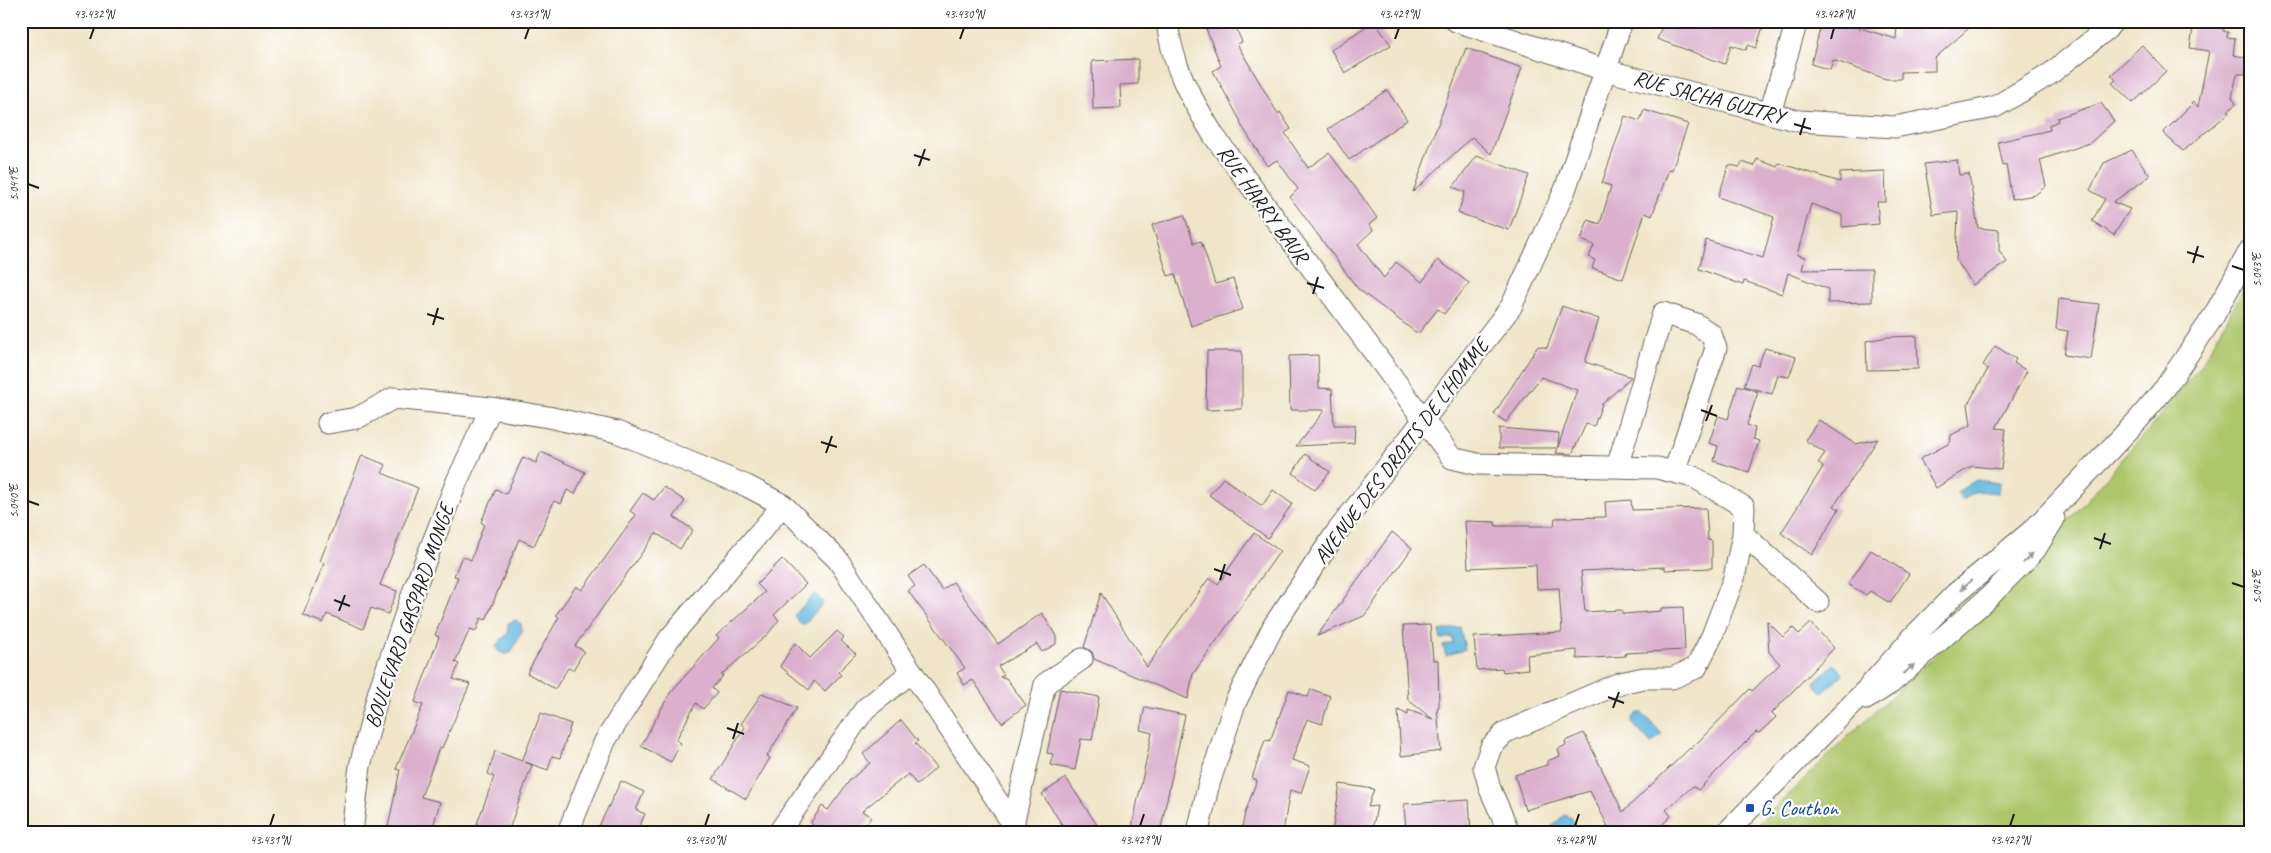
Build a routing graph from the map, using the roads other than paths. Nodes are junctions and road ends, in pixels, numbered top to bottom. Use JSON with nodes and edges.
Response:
{"nodes":[{"id":1,"x":1167,"y":21,"type":"edge"},
{"id":2,"x":1456,"y":21,"type":"edge"},
{"id":3,"x":1622,"y":21,"type":"edge"},
{"id":4,"x":1797,"y":21,"type":"edge"},
{"id":5,"x":2113,"y":21,"type":"edge"},
{"id":6,"x":1605,"y":70,"type":"junction"},
{"id":7,"x":1770,"y":113,"type":"junction"},
{"id":8,"x":2250,"y":250,"type":"edge"},
{"id":9,"x":491,"y":408,"type":"junction"},
{"id":10,"x":1423,"y":421,"type":"junction"},
{"id":11,"x":328,"y":423,"type":"dead end"},
{"id":12,"x":1617,"y":468,"type":"junction"},
{"id":13,"x":1674,"y":472,"type":"junction"},
{"id":14,"x":2068,"y":495,"type":"junction"},
{"id":15,"x":783,"y":505,"type":"junction"},
{"id":16,"x":1743,"y":534,"type":"junction"},
{"id":17,"x":1989,"y":568,"type":"junction"},
{"id":18,"x":1996,"y":590,"type":"junction"},
{"id":19,"x":1818,"y":602,"type":"dead end"},
{"id":20,"x":1082,"y":659,"type":"dead end"},
{"id":21,"x":912,"y":672,"type":"junction"},
{"id":22,"x":1840,"y":716,"type":"junction"},
{"id":23,"x":1015,"y":828,"type":"edge"},
{"id":24,"x":352,"y":832,"type":"edge"},
{"id":25,"x":568,"y":832,"type":"edge"},
{"id":26,"x":779,"y":832,"type":"edge"},
{"id":27,"x":1198,"y":832,"type":"edge"},
{"id":28,"x":1509,"y":832,"type":"edge"},
{"id":29,"x":1727,"y":832,"type":"edge"}],
"edges":[{"from":1,"to":10,"type":"street","name":"RUE HARRY BAUR"},
{"from":2,"to":6,"type":"street"},
{"from":3,"to":6,"type":"street","name":"AVENUE DES DROITS DE L'HOMME"},
{"from":4,"to":7,"type":"street"},
{"from":5,"to":7,"type":"street","name":"RUE SACHA GUITRY"},
{"from":6,"to":7,"type":"street","name":"RUE SACHA GUITRY"},
{"from":6,"to":10,"type":"street","name":"AVENUE DES DROITS DE L'HOMME"},
{"from":8,"to":14,"type":"street"},
{"from":9,"to":11,"type":"street"},
{"from":9,"to":15,"type":"street"},
{"from":9,"to":24,"type":"street","name":"BOULEVARD GASPARD MONGE"},
{"from":10,"to":12,"type":"street","name":"RUE HARRY BAUR"},
{"from":10,"to":27,"type":"street","name":"AVENUE DES DROITS DE L'HOMME"},
{"from":12,"to":13,"type":"street","name":"RUE HARRY BAUR"},
{"from":12,"to":13,"type":"street"},
{"from":13,"to":16,"type":"street","name":"RUE HARRY BAUR"},
{"from":14,"to":17,"type":"street"},
{"from":18,"to":14,"type":"street","one_way":true},
{"from":15,"to":21,"type":"street"},
{"from":15,"to":25,"type":"street"},
{"from":16,"to":19,"type":"street"},
{"from":16,"to":28,"type":"street"},
{"from":17,"to":18,"type":"street"},
{"from":17,"to":22,"type":"street","one_way":true},
{"from":22,"to":18,"type":"street","one_way":true},
{"from":20,"to":23,"type":"street"},
{"from":21,"to":23,"type":"street"},
{"from":21,"to":26,"type":"street"},
{"from":22,"to":29,"type":"street"}]}
